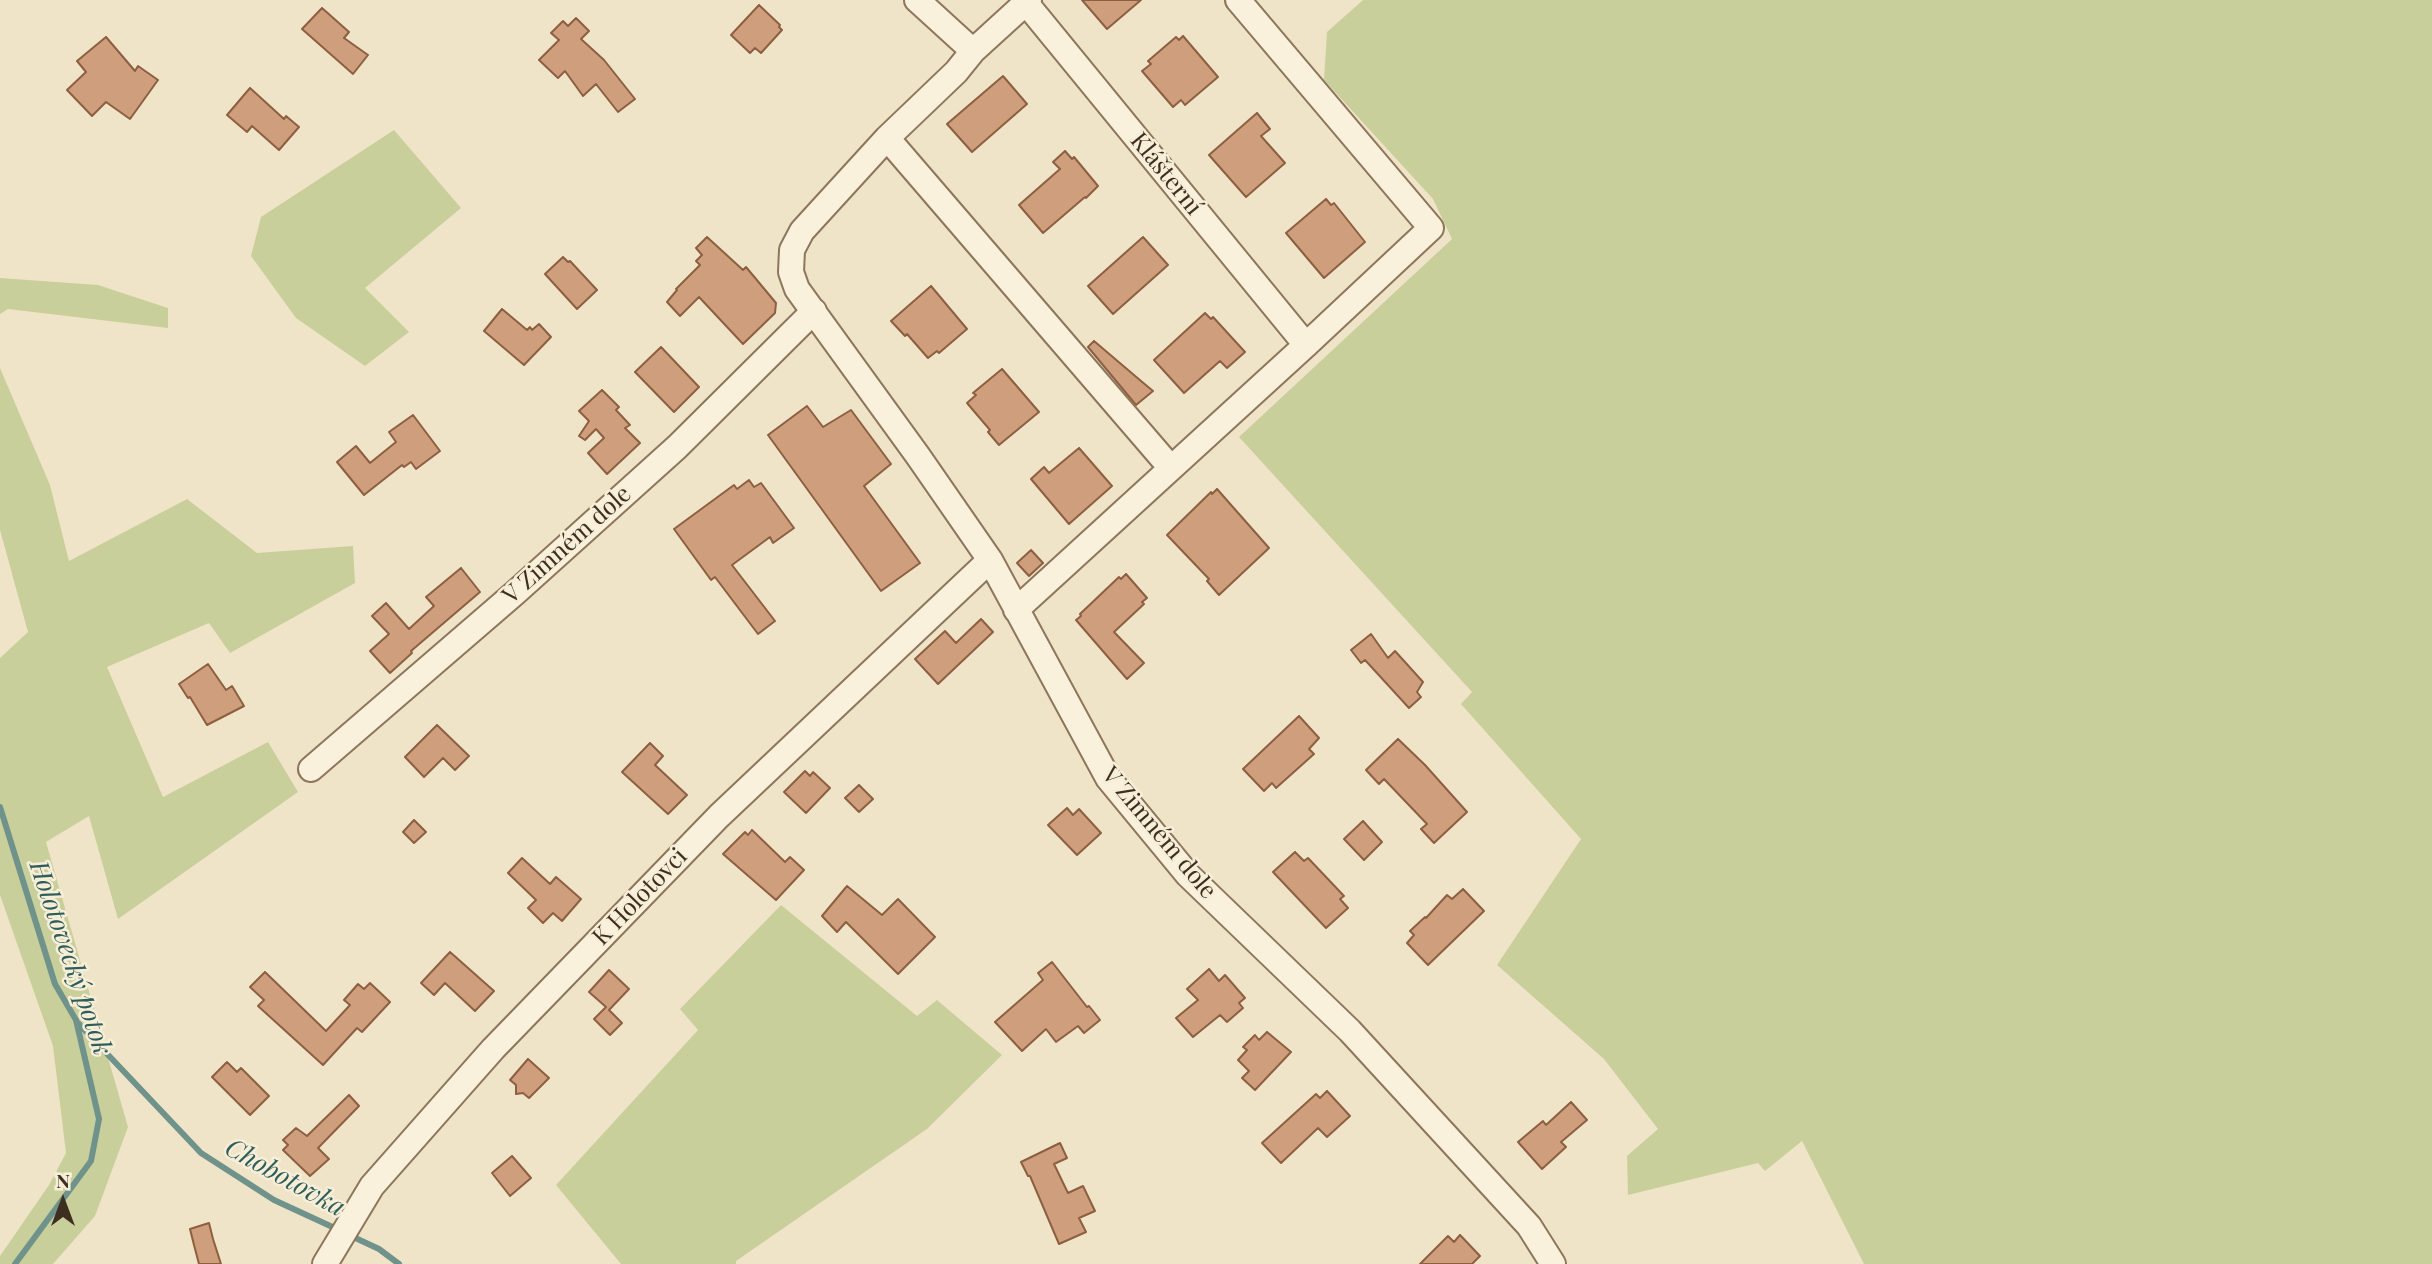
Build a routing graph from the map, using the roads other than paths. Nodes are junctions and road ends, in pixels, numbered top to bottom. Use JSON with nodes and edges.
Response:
{"nodes":[{"id":1,"x":917,"y":0,"type":"edge"},
{"id":2,"x":1238,"y":0,"type":"edge"},
{"id":3,"x":1027,"y":2,"type":"edge"},
{"id":4,"x":973,"y":51,"type":"junction"},
{"id":5,"x":887,"y":138,"type":"junction"},
{"id":6,"x":792,"y":272,"type":"joint"},
{"id":7,"x":814,"y":311,"type":"junction"},
{"id":8,"x":1306,"y":345,"type":"junction"},
{"id":9,"x":1171,"y":467,"type":"junction"},
{"id":10,"x":990,"y":560,"type":"junction"},
{"id":11,"x":1016,"y":610,"type":"junction"},
{"id":12,"x":311,"y":769,"type":"dead end"},
{"id":13,"x":325,"y":1264,"type":"edge"},
{"id":14,"x":1553,"y":1264,"type":"edge"}],
"edges":[{"from":1,"to":4,"type":"street"},
{"from":2,"to":8,"type":"street"},
{"from":3,"to":4,"type":"street","name":"Klášterní"},
{"from":3,"to":8,"type":"street","name":"Klášterní"},
{"from":4,"to":5,"type":"street","name":"Klášterní"},
{"from":5,"to":6,"type":"street","name":"Klášterní"},
{"from":5,"to":9,"type":"street"},
{"from":6,"to":7,"type":"street","name":"V Zimném dole"},
{"from":7,"to":10,"type":"street","name":"V Zimném dole"},
{"from":7,"to":12,"type":"street","name":"V Zimném dole"},
{"from":8,"to":9,"type":"street"},
{"from":9,"to":11,"type":"street"},
{"from":10,"to":11,"type":"street","name":"V Zimném dole"},
{"from":10,"to":13,"type":"street","name":"K Holotovci"},
{"from":11,"to":14,"type":"street","name":"V Zimném dole"}]}
